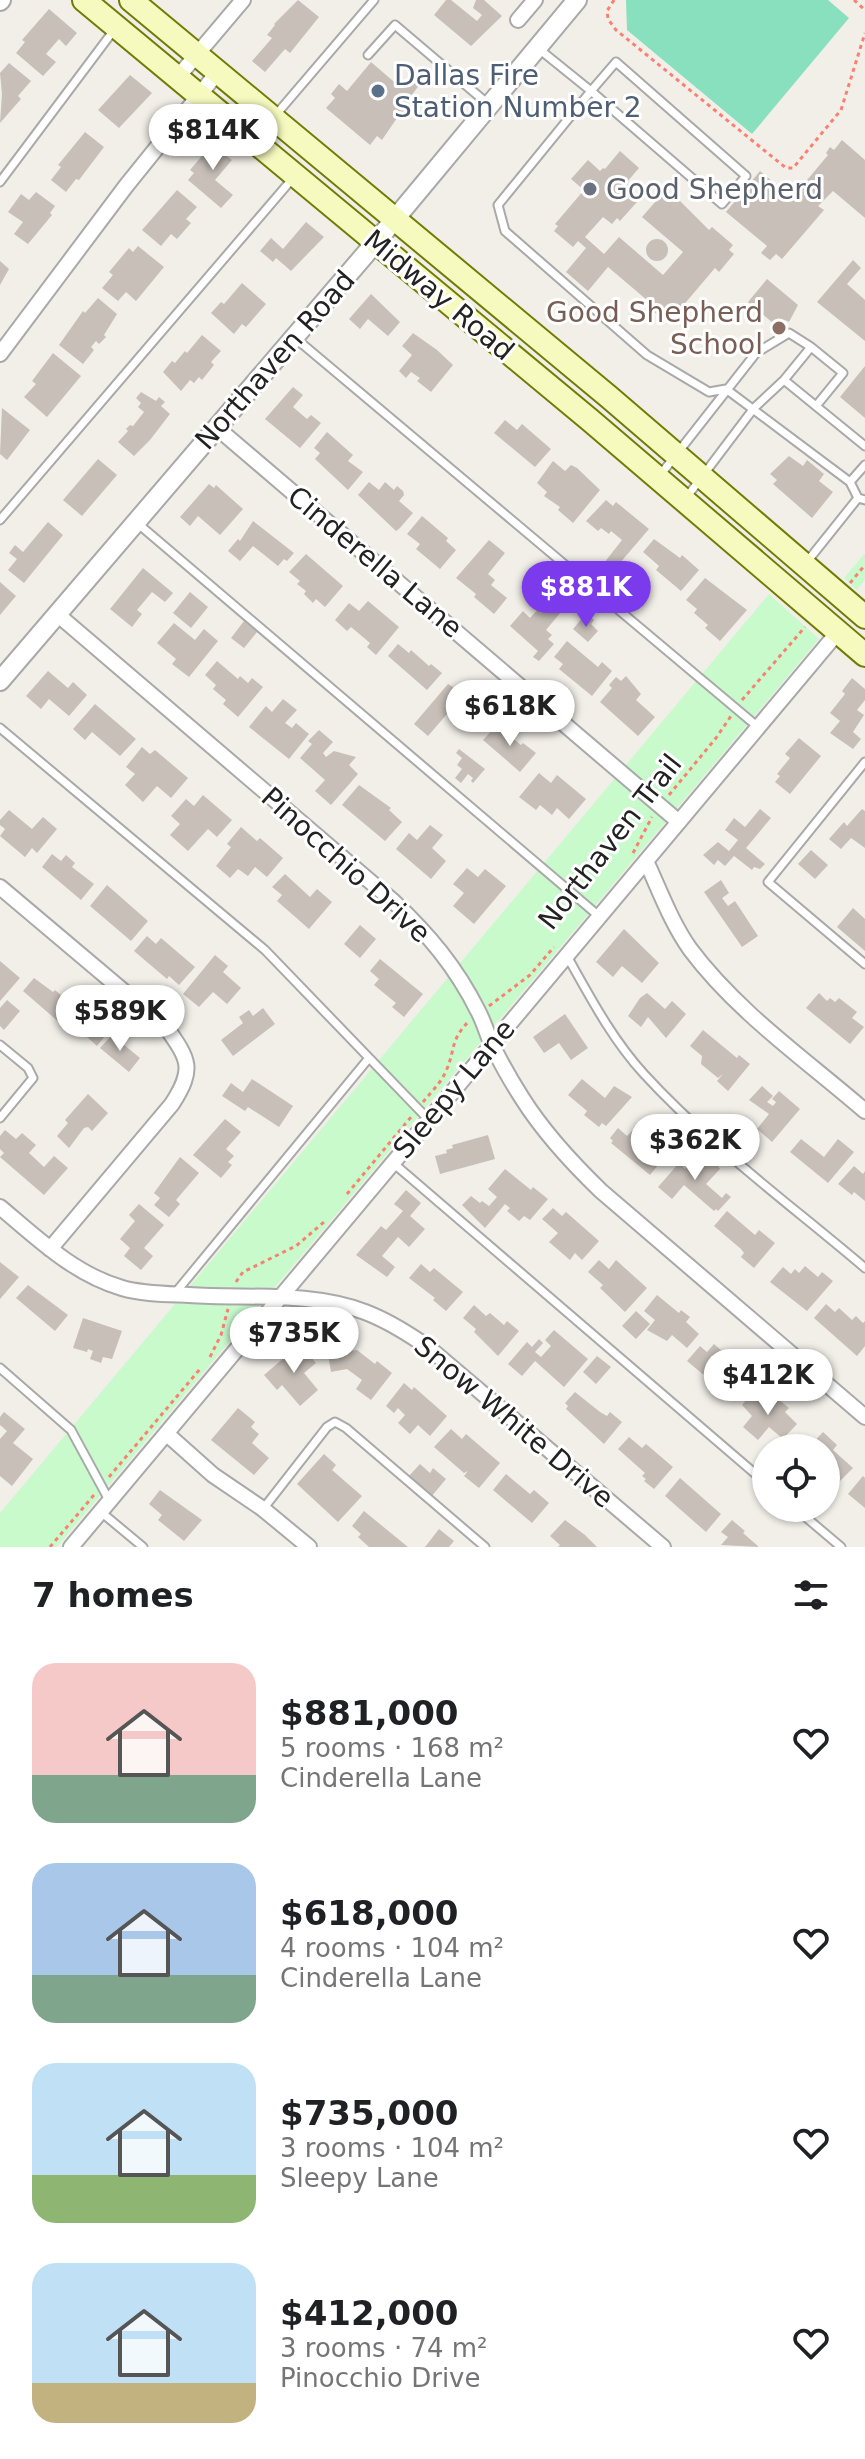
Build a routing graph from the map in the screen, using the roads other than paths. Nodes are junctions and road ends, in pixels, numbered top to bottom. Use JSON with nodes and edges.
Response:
{"nodes":[{"id":1,"x":84,"y":0,"type":"edge"},
{"id":2,"x":131,"y":0,"type":"edge"},
{"id":3,"x":243,"y":0,"type":"edge"},
{"id":4,"x":374,"y":0,"type":"edge"},
{"id":5,"x":535,"y":0,"type":"edge"},
{"id":6,"x":577,"y":0,"type":"edge"},
{"id":7,"x":518,"y":20,"type":"dead end"},
{"id":8,"x":116,"y":27,"type":"junction"},
{"id":9,"x":537,"y":48,"type":"junction"},
{"id":10,"x":196,"y":55,"type":"junction"},
{"id":11,"x":368,"y":55,"type":"dead end"},
{"id":12,"x":217,"y":73,"type":"junction"},
{"id":13,"x":177,"y":78,"type":"junction"},
{"id":14,"x":591,"y":91,"type":"junction"},
{"id":15,"x":198,"y":95,"type":"junction"},
{"id":16,"x":490,"y":105,"type":"junction"},
{"id":17,"x":272,"y":119,"type":"junction"},
{"id":18,"x":295,"y":176,"type":"junction"},
{"id":19,"x":0,"y":182,"type":"edge"},
{"id":20,"x":394,"y":220,"type":"junction"},
{"id":21,"x":375,"y":243,"type":"junction"},
{"id":22,"x":294,"y":337,"type":"junction"},
{"id":23,"x":811,"y":347,"type":"junction"},
{"id":24,"x":0,"y":354,"type":"edge"},
{"id":25,"x":784,"y":380,"type":"junction"},
{"id":26,"x":726,"y":389,"type":"junction"},
{"id":27,"x":816,"y":406,"type":"junction"},
{"id":28,"x":754,"y":408,"type":"junction"},
{"id":29,"x":216,"y":427,"type":"junction"},
{"id":30,"x":865,"y":446,"type":"edge"},
{"id":31,"x":676,"y":455,"type":"junction"},
{"id":32,"x":865,"y":465,"type":"edge"},
{"id":33,"x":658,"y":478,"type":"junction"},
{"id":34,"x":703,"y":478,"type":"junction"},
{"id":35,"x":850,"y":482,"type":"junction"},
{"id":36,"x":862,"y":499,"type":"edge"},
{"id":37,"x":685,"y":500,"type":"junction"},
{"id":38,"x":0,"y":520,"type":"edge"},
{"id":39,"x":136,"y":522,"type":"junction"},
{"id":40,"x":804,"y":565,"type":"junction"},
{"id":41,"x":57,"y":614,"type":"junction"},
{"id":42,"x":865,"y":617,"type":"edge"},
{"id":43,"x":838,"y":632,"type":"junction"},
{"id":44,"x":865,"y":655,"type":"edge"},
{"id":45,"x":0,"y":681,"type":"edge"},
{"id":46,"x":758,"y":727,"type":"junction"},
{"id":47,"x":0,"y":728,"type":"edge"},
{"id":48,"x":865,"y":762,"type":"edge"},
{"id":49,"x":679,"y":822,"type":"junction"},
{"id":50,"x":646,"y":861,"type":"junction"},
{"id":51,"x":0,"y":887,"type":"edge"},
{"id":52,"x":600,"y":917,"type":"junction"},
{"id":53,"x":567,"y":956,"type":"junction"},
{"id":54,"x":865,"y":964,"type":"edge"},
{"id":55,"x":492,"y":1044,"type":"junction"},
{"id":56,"x":0,"y":1045,"type":"edge"},
{"id":57,"x":369,"y":1058,"type":"junction"},
{"id":58,"x":865,"y":1111,"type":"edge"},
{"id":59,"x":423,"y":1114,"type":"junction"},
{"id":60,"x":0,"y":1118,"type":"edge"},
{"id":61,"x":392,"y":1162,"type":"junction"},
{"id":62,"x":0,"y":1207,"type":"edge"},
{"id":63,"x":50,"y":1249,"type":"junction"},
{"id":64,"x":865,"y":1268,"type":"edge"},
{"id":65,"x":174,"y":1294,"type":"junction"},
{"id":66,"x":281,"y":1298,"type":"junction"},
{"id":67,"x":0,"y":1368,"type":"edge"},
{"id":68,"x":865,"y":1417,"type":"edge"},
{"id":69,"x":167,"y":1434,"type":"junction"},
{"id":70,"x":752,"y":1471,"type":"edge"},
{"id":71,"x":106,"y":1506,"type":"junction"},
{"id":72,"x":263,"y":1509,"type":"junction"},
{"id":73,"x":812,"y":1522,"type":"edge"},
{"id":74,"x":71,"y":1547,"type":"edge"},
{"id":75,"x":143,"y":1547,"type":"edge"},
{"id":76,"x":309,"y":1547,"type":"edge"},
{"id":77,"x":485,"y":1547,"type":"edge"},
{"id":78,"x":663,"y":1547,"type":"edge"},
{"id":79,"x":841,"y":1547,"type":"edge"}],
"edges":[{"from":1,"to":8,"type":"main road","name":"Midway Road"},
{"from":2,"to":10,"type":"main road","name":"Midway Road"},
{"from":3,"to":10,"type":"street"},
{"from":4,"to":17,"type":"lane"},
{"from":5,"to":7,"type":"street"},
{"from":6,"to":9,"type":"street","name":"Northaven Road"},
{"from":8,"to":13,"type":"main road","name":"Midway Road"},
{"from":8,"to":19,"type":"lane"},
{"from":9,"to":14,"type":"lane"},
{"from":9,"to":16,"type":"street","name":"Northaven Road"},
{"from":10,"to":12,"type":"main road","name":"Midway Road"},
{"from":10,"to":13,"type":"street"},
{"from":11,"to":16,"type":"lane"},
{"from":12,"to":15,"type":"street"},
{"from":12,"to":17,"type":"main road","name":"Midway Road"},
{"from":13,"to":15,"type":"main road","name":"Midway Road"},
{"from":14,"to":14,"type":"lane"},
{"from":14,"to":26,"type":"lane"},
{"from":15,"to":18,"type":"main road","name":"Midway Road"},
{"from":15,"to":24,"type":"street"},
{"from":16,"to":20,"type":"street","name":"Northaven Road"},
{"from":17,"to":20,"type":"main road","name":"Midway Road"},
{"from":18,"to":21,"type":"main road","name":"Midway Road"},
{"from":18,"to":38,"type":"lane"},
{"from":20,"to":21,"type":"street","name":"Northaven Road"},
{"from":20,"to":31,"type":"main road","name":"Midway Road"},
{"from":21,"to":22,"type":"street","name":"Northaven Road"},
{"from":21,"to":33,"type":"main road","name":"Midway Road"},
{"from":22,"to":29,"type":"street","name":"Northaven Road"},
{"from":22,"to":46,"type":"lane"},
{"from":23,"to":25,"type":"lane"},
{"from":23,"to":26,"type":"lane"},
{"from":23,"to":27,"type":"lane"},
{"from":25,"to":27,"type":"lane"},
{"from":25,"to":28,"type":"lane"},
{"from":26,"to":28,"type":"lane"},
{"from":26,"to":31,"type":"lane"},
{"from":27,"to":30,"type":"lane"},
{"from":28,"to":34,"type":"lane"},
{"from":28,"to":35,"type":"lane"},
{"from":29,"to":39,"type":"street","name":"Northaven Road"},
{"from":29,"to":49,"type":"street","name":"Cinderella Lane"},
{"from":31,"to":33,"type":"lane"},
{"from":31,"to":34,"type":"main road","name":"Midway Road"},
{"from":32,"to":35,"type":"lane"},
{"from":33,"to":37,"type":"main road","name":"Midway Road"},
{"from":34,"to":37,"type":"lane"},
{"from":34,"to":40,"type":"main road","name":"Midway Road"},
{"from":35,"to":36,"type":"lane"},
{"from":36,"to":40,"type":"lane"},
{"from":37,"to":43,"type":"main road","name":"Midway Road"},
{"from":39,"to":41,"type":"street","name":"Northaven Road"},
{"from":39,"to":52,"type":"lane"},
{"from":40,"to":42,"type":"main road","name":"Midway Road"},
{"from":41,"to":45,"type":"street","name":"Northaven Road"},
{"from":41,"to":55,"type":"street","name":"Pinocchio Drive"},
{"from":43,"to":44,"type":"main road","name":"Midway Road"},
{"from":43,"to":46,"type":"street","name":"Sleepy Lane"},
{"from":46,"to":49,"type":"street","name":"Sleepy Lane"},
{"from":47,"to":57,"type":"lane"},
{"from":48,"to":54,"type":"lane"},
{"from":49,"to":50,"type":"street","name":"Sleepy Lane"},
{"from":50,"to":52,"type":"street","name":"Sleepy Lane"},
{"from":50,"to":58,"type":"street"},
{"from":51,"to":63,"type":"street"},
{"from":52,"to":53,"type":"street","name":"Sleepy Lane"},
{"from":53,"to":55,"type":"street","name":"Sleepy Lane"},
{"from":53,"to":64,"type":"lane"},
{"from":55,"to":59,"type":"street","name":"Sleepy Lane"},
{"from":55,"to":68,"type":"street","name":"Pinocchio Drive"},
{"from":56,"to":60,"type":"lane"},
{"from":57,"to":59,"type":"lane"},
{"from":57,"to":65,"type":"lane"},
{"from":59,"to":61,"type":"street","name":"Sleepy Lane"},
{"from":61,"to":66,"type":"street","name":"Sleepy Lane"},
{"from":61,"to":70,"type":"lane"},
{"from":62,"to":63,"type":"street","name":"Snow White Drive"},
{"from":63,"to":65,"type":"street","name":"Snow White Drive"},
{"from":65,"to":66,"type":"street","name":"Snow White Drive"},
{"from":66,"to":69,"type":"street","name":"Sleepy Lane"},
{"from":66,"to":78,"type":"street","name":"Snow White Drive"},
{"from":67,"to":71,"type":"lane"},
{"from":69,"to":71,"type":"street","name":"Sleepy Lane"},
{"from":69,"to":72,"type":"street"},
{"from":71,"to":74,"type":"street","name":"Sleepy Lane"},
{"from":71,"to":75,"type":"lane"},
{"from":72,"to":76,"type":"street"},
{"from":72,"to":77,"type":"lane"},
{"from":73,"to":79,"type":"lane"}]}
